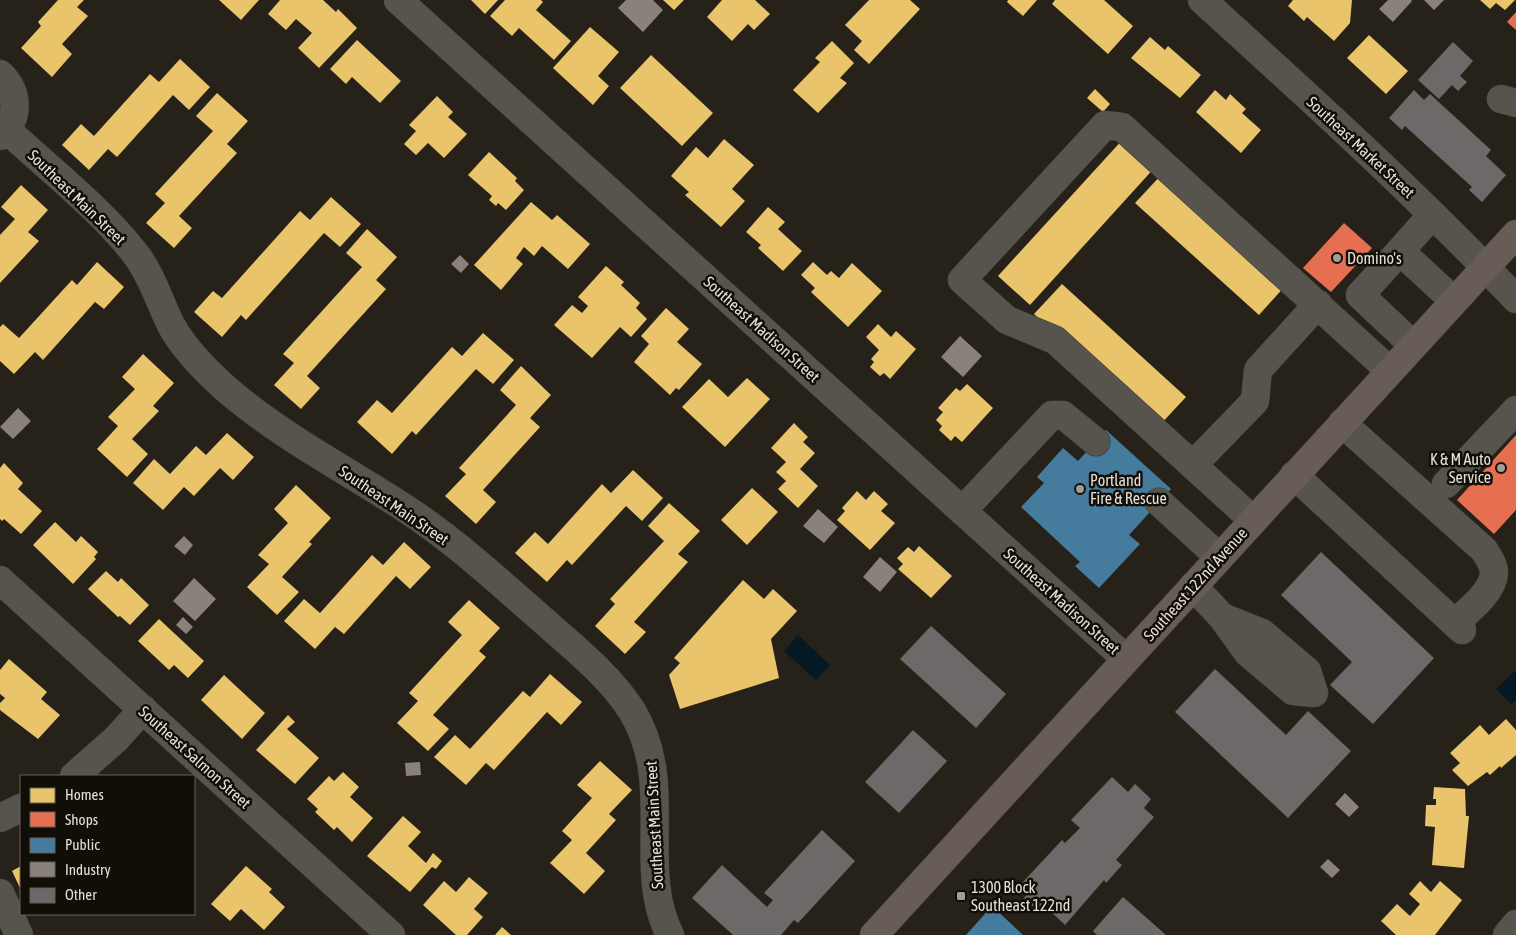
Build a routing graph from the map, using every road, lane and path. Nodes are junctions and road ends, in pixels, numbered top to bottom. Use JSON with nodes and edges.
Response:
{"nodes":[{"id":1,"x":398,"y":0,"type":"edge"},
{"id":2,"x":1202,"y":0,"type":"edge"},
{"id":3,"x":0,"y":74,"type":"edge"},
{"id":4,"x":3,"y":133,"type":"edge"},
{"id":5,"x":1432,"y":215,"type":"junction"},
{"id":6,"x":1516,"y":234,"type":"edge"},
{"id":7,"x":1400,"y":251,"type":"junction"},
{"id":8,"x":1485,"y":267,"type":"junction"},
{"id":9,"x":1516,"y":300,"type":"edge"},
{"id":10,"x":1454,"y":301,"type":"junction"},
{"id":11,"x":1318,"y":304,"type":"junction"},
{"id":12,"x":1413,"y":345,"type":"junction"},
{"id":13,"x":1390,"y":371,"type":"junction"},
{"id":14,"x":1516,"y":410,"type":"edge"},
{"id":15,"x":1342,"y":423,"type":"junction"},
{"id":16,"x":1096,"y":442,"type":"dead end"},
{"id":17,"x":1193,"y":465,"type":"junction"},
{"id":18,"x":1294,"y":475,"type":"junction"},
{"id":19,"x":1446,"y":484,"type":"dead end"},
{"id":20,"x":1159,"y":502,"type":"dead end"},
{"id":21,"x":962,"y":511,"type":"junction"},
{"id":22,"x":1254,"y":520,"type":"junction"},
{"id":23,"x":1219,"y":557,"type":"junction"},
{"id":24,"x":0,"y":580,"type":"edge"},
{"id":25,"x":1193,"y":586,"type":"junction"},
{"id":26,"x":1222,"y":617,"type":"dead end"},
{"id":27,"x":1126,"y":659,"type":"junction"},
{"id":28,"x":143,"y":709,"type":"junction"},
{"id":29,"x":75,"y":775,"type":"edge"},
{"id":30,"x":20,"y":808,"type":"edge"},
{"id":31,"x":0,"y":818,"type":"edge"},
{"id":32,"x":0,"y":893,"type":"edge"},
{"id":33,"x":1516,"y":924,"type":"edge"},
{"id":34,"x":19,"y":935,"type":"edge"},
{"id":35,"x":390,"y":935,"type":"edge"},
{"id":36,"x":670,"y":935,"type":"edge"},
{"id":37,"x":874,"y":935,"type":"edge"},
{"id":38,"x":1507,"y":935,"type":"edge"}],
"edges":[{"from":1,"to":21,"type":"street","name":"Southeast Madison Street"},
{"from":2,"to":5,"type":"street","name":"Southeast Market Street"},
{"from":3,"to":4,"type":"street","name":"Southeast Main Street"},
{"from":4,"to":36,"type":"street","name":"Southeast Main Street"},
{"from":5,"to":7,"type":"street"},
{"from":5,"to":8,"type":"street","name":"Southeast Market Street"},
{"from":6,"to":8,"type":"main road","name":"Southeast 122nd Avenue"},
{"from":7,"to":10,"type":"street"},
{"from":7,"to":12,"type":"street"},
{"from":8,"to":9,"type":"street","name":"Southeast Market Street"},
{"from":8,"to":10,"type":"main road","name":"Southeast 122nd Avenue"},
{"from":10,"to":12,"type":"main road","name":"Southeast 122nd Avenue"},
{"from":11,"to":13,"type":"street"},
{"from":11,"to":17,"type":"street"},
{"from":11,"to":17,"type":"street"},
{"from":12,"to":13,"type":"main road","name":"Southeast 122nd Avenue"},
{"from":13,"to":15,"type":"main road","name":"Southeast 122nd Avenue"},
{"from":14,"to":19,"type":"street"},
{"from":15,"to":18,"type":"main road","name":"Southeast 122nd Avenue"},
{"from":15,"to":18,"type":"street"},
{"from":16,"to":21,"type":"street"},
{"from":17,"to":22,"type":"street"},
{"from":18,"to":22,"type":"main road","name":"Southeast 122nd Avenue"},
{"from":20,"to":23,"type":"street"},
{"from":21,"to":27,"type":"street","name":"Southeast Madison Street"},
{"from":22,"to":23,"type":"main road","name":"Southeast 122nd Avenue"},
{"from":23,"to":25,"type":"main road","name":"Southeast 122nd Avenue"},
{"from":24,"to":28,"type":"street","name":"Southeast Salmon Street"},
{"from":25,"to":26,"type":"street"},
{"from":25,"to":27,"type":"main road","name":"Southeast 122nd Avenue"},
{"from":27,"to":37,"type":"main road","name":"Southeast 122nd Avenue"},
{"from":28,"to":29,"type":"street"},
{"from":28,"to":35,"type":"street","name":"Southeast Salmon Street"},
{"from":30,"to":31,"type":"street"},
{"from":32,"to":34,"type":"street"},
{"from":33,"to":38,"type":"street"}]}
